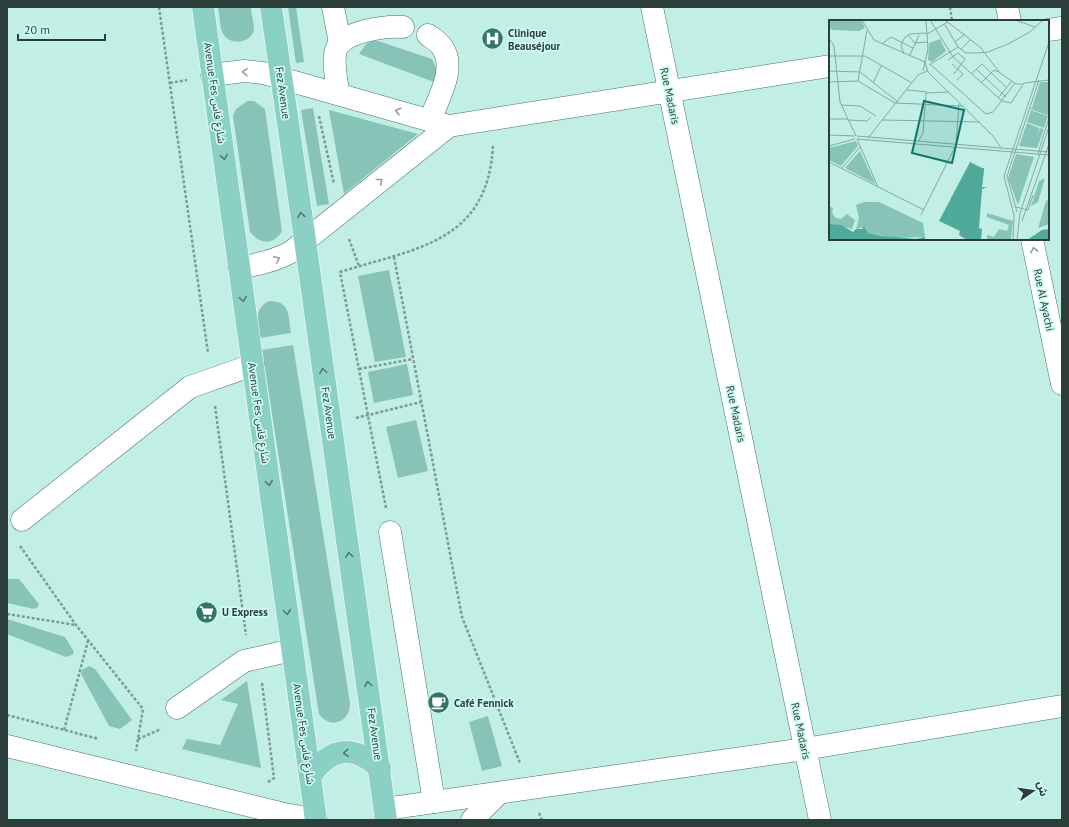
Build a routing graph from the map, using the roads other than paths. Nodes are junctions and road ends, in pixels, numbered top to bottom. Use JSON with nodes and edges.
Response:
{"nodes":[{"id":1,"x":202,"y":7,"type":"edge"},
{"id":2,"x":271,"y":7,"type":"edge"},
{"id":3,"x":333,"y":7,"type":"edge"},
{"id":4,"x":652,"y":7,"type":"edge"},
{"id":5,"x":1007,"y":7,"type":"edge"},
{"id":6,"x":1010,"y":20,"type":"edge"},
{"id":7,"x":403,"y":27,"type":"dead end"},
{"id":8,"x":1062,"y":28,"type":"edge"},
{"id":9,"x":1049,"y":30,"type":"edge"},
{"id":10,"x":428,"y":35,"type":"dead end"},
{"id":11,"x":340,"y":43,"type":"junction"},
{"id":12,"x":829,"y":66,"type":"edge"},
{"id":13,"x":212,"y":76,"type":"junction"},
{"id":14,"x":280,"y":78,"type":"junction"},
{"id":15,"x":670,"y":92,"type":"junction"},
{"id":16,"x":338,"y":93,"type":"junction"},
{"id":17,"x":440,"y":123,"type":"junction"},
{"id":18,"x":305,"y":240,"type":"junction"},
{"id":19,"x":1032,"y":240,"type":"edge"},
{"id":20,"x":239,"y":267,"type":"junction"},
{"id":21,"x":253,"y":365,"type":"junction"},
{"id":22,"x":1062,"y":384,"type":"edge"},
{"id":23,"x":22,"y":520,"type":"dead end"},
{"id":24,"x":390,"y":532,"type":"road end"},
{"id":25,"x":292,"y":650,"type":"junction"},
{"id":26,"x":1062,"y":706,"type":"edge"},
{"id":27,"x":177,"y":708,"type":"dead end"},
{"id":28,"x":7,"y":746,"type":"edge"},
{"id":29,"x":805,"y":749,"type":"junction"},
{"id":30,"x":380,"y":768,"type":"junction"},
{"id":31,"x":310,"y":777,"type":"junction"},
{"id":32,"x":499,"y":793,"type":"junction"},
{"id":33,"x":434,"y":802,"type":"junction"},
{"id":34,"x":385,"y":815,"type":"edge"},
{"id":35,"x":316,"y":819,"type":"edge"},
{"id":36,"x":472,"y":820,"type":"edge"},
{"id":37,"x":820,"y":820,"type":"edge"}],
"edges":[{"from":1,"to":13,"type":"main road","name":"Avenue Fes شارع فاس"},
{"from":2,"to":14,"type":"main road","name":"Fez Avenue"},
{"from":3,"to":11,"type":"street"},
{"from":4,"to":15,"type":"street","name":"Rue Madaris"},
{"from":5,"to":6,"type":"street"},
{"from":7,"to":11,"type":"street"},
{"from":8,"to":9,"type":"street"},
{"from":10,"to":17,"type":"street"},
{"from":11,"to":16,"type":"street"},
{"from":12,"to":15,"type":"street"},
{"from":14,"to":13,"type":"street","one_way":true},
{"from":13,"to":20,"type":"main road","name":"Avenue Fes شارع فاس","one_way":true},
{"from":14,"to":16,"type":"street"},
{"from":18,"to":14,"type":"main road","name":"Fez Avenue","one_way":true},
{"from":15,"to":17,"type":"street"},
{"from":15,"to":29,"type":"street","name":"Rue Madaris"},
{"from":17,"to":16,"type":"street","one_way":true},
{"from":18,"to":17,"type":"street","one_way":true},
{"from":20,"to":18,"type":"street","one_way":true},
{"from":30,"to":18,"type":"main road","name":"Fez Avenue","one_way":true},
{"from":22,"to":19,"type":"street","name":"Rue Al Ayachi","one_way":true},
{"from":20,"to":21,"type":"main road","name":"Avenue Fes شارع فاس","one_way":true},
{"from":21,"to":23,"type":"street"},
{"from":21,"to":25,"type":"main road","name":"Avenue Fes شارع فاس","one_way":true},
{"from":24,"to":33,"type":"street"},
{"from":25,"to":27,"type":"street"},
{"from":25,"to":31,"type":"main road","name":"Avenue Fes شارع فاس"},
{"from":26,"to":29,"type":"street"},
{"from":28,"to":35,"type":"street"},
{"from":29,"to":32,"type":"street"},
{"from":29,"to":37,"type":"street","name":"Rue Madaris"},
{"from":30,"to":31,"type":"main road","one_way":true},
{"from":30,"to":34,"type":"main road","name":"Fez Avenue"},
{"from":31,"to":35,"type":"main road","name":"Avenue Fes شارع فاس"},
{"from":32,"to":33,"type":"street"},
{"from":32,"to":36,"type":"street"},
{"from":33,"to":34,"type":"street"}]}
